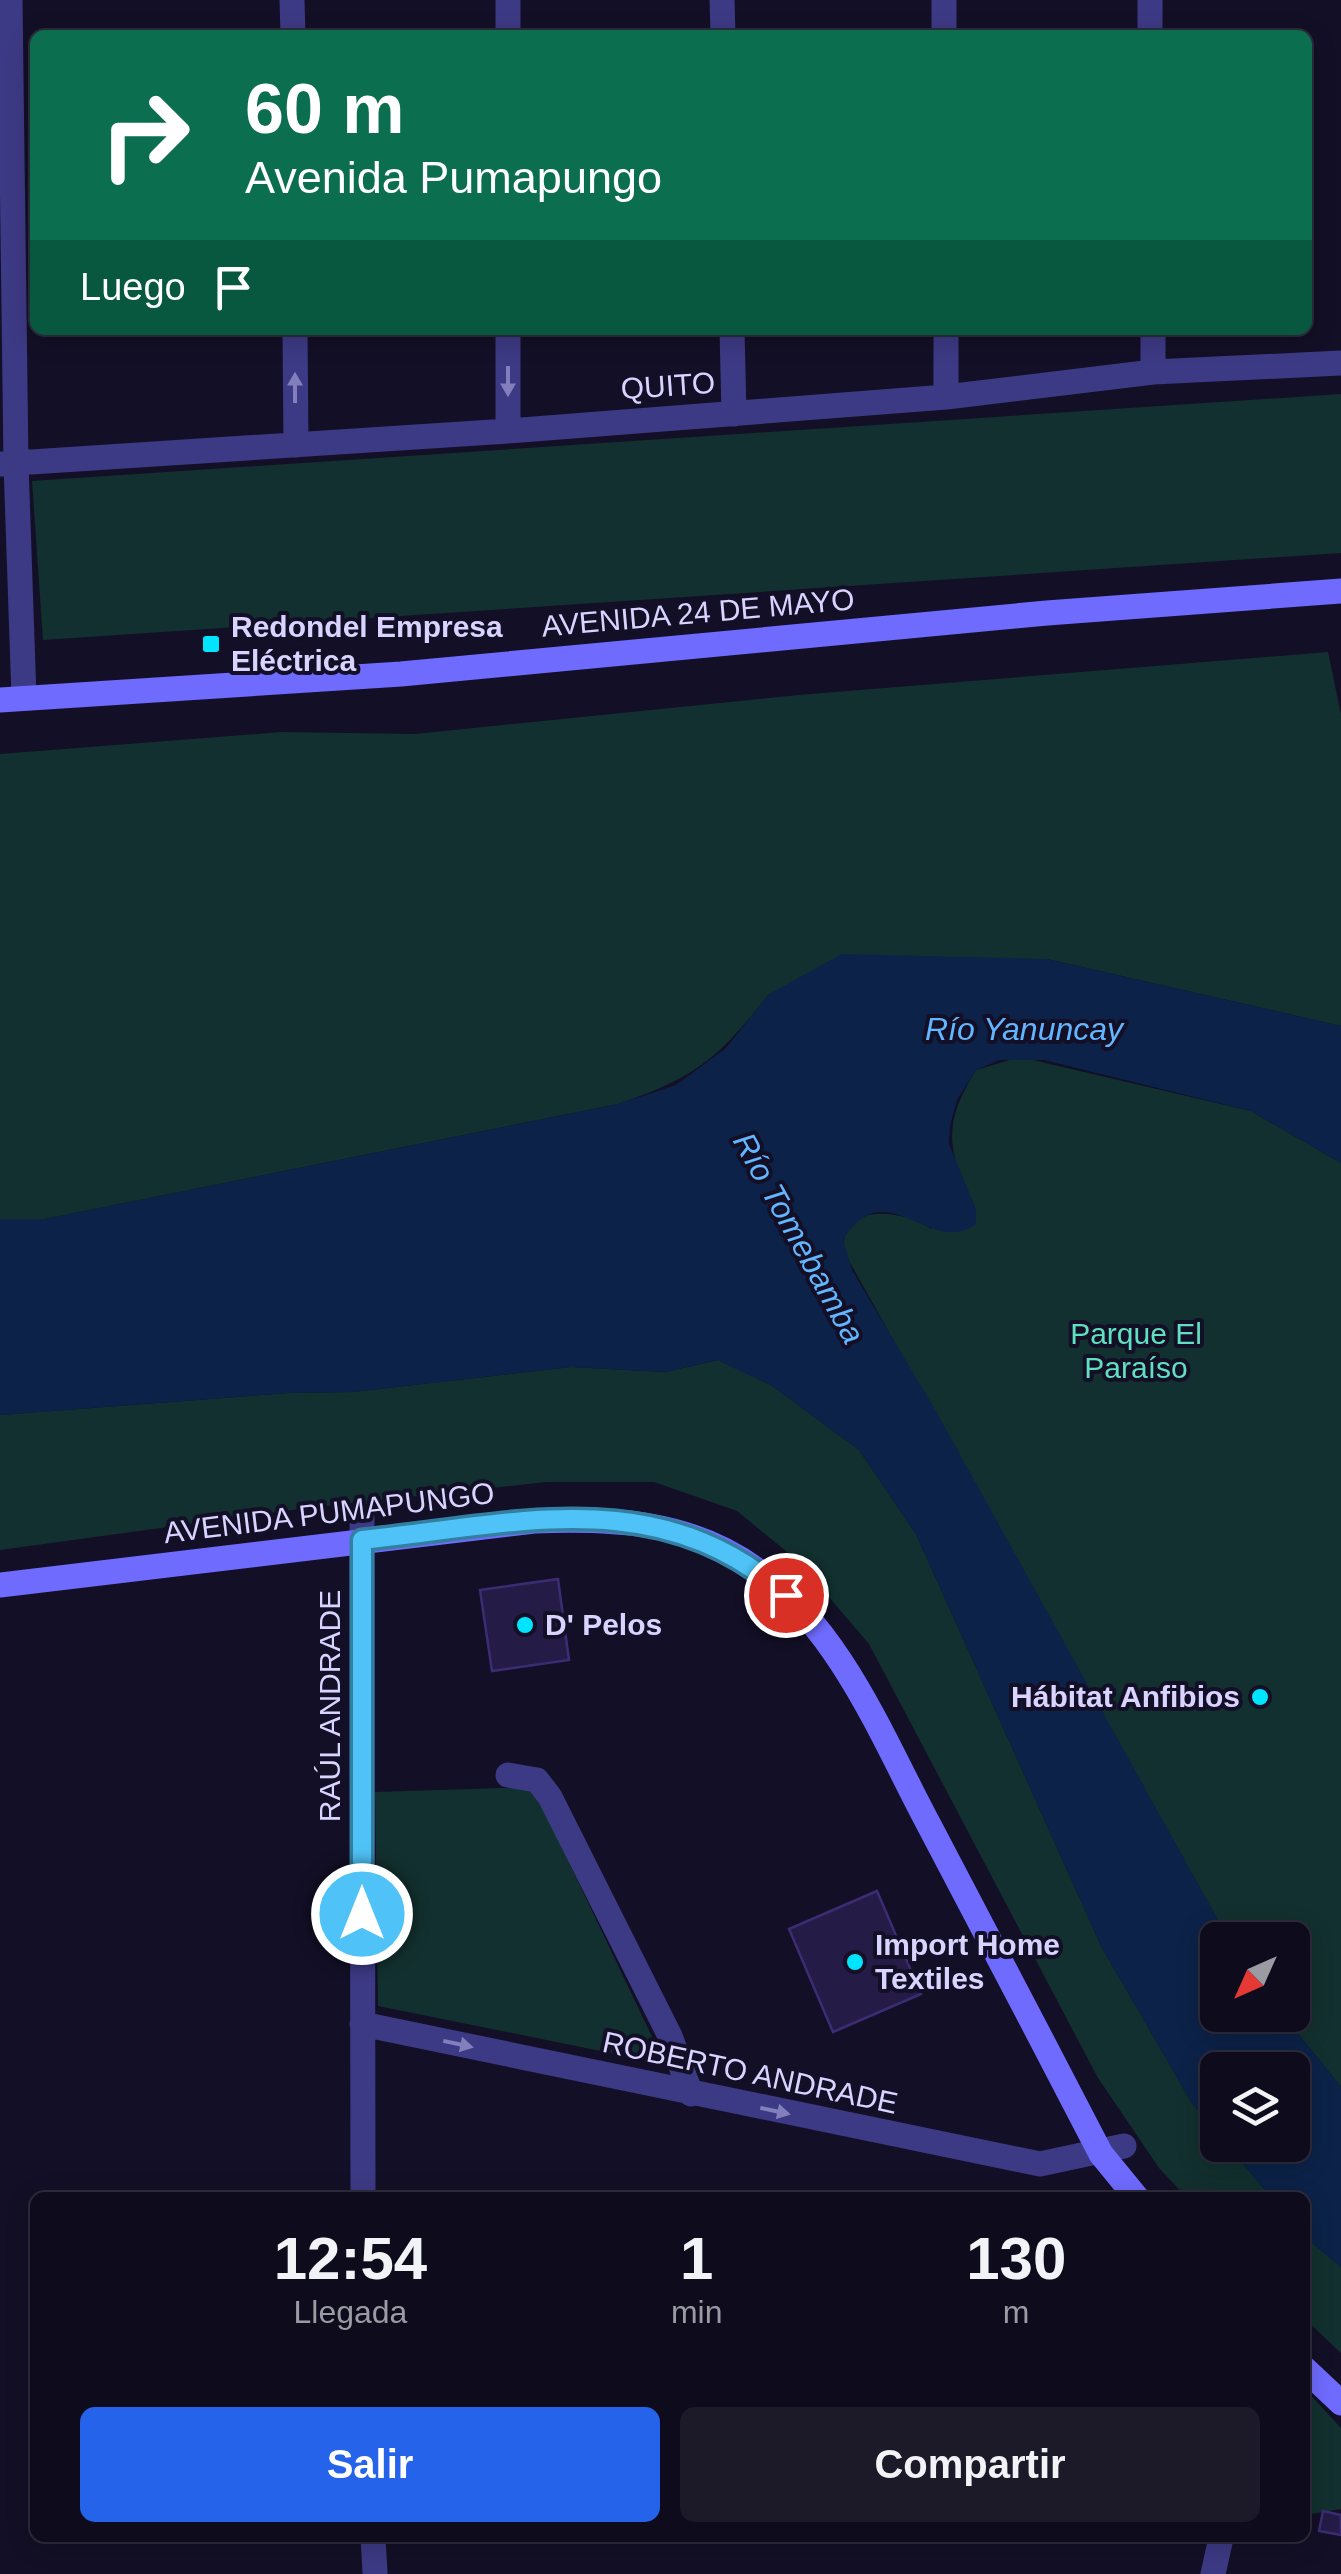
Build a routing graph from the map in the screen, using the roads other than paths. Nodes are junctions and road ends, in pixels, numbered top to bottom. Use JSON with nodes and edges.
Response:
{"nodes":[{"id":1,"x":10,"y":0,"type":"edge"},
{"id":2,"x":292,"y":0,"type":"edge"},
{"id":3,"x":508,"y":0,"type":"edge"},
{"id":4,"x":722,"y":0,"type":"edge"},
{"id":5,"x":944,"y":0,"type":"edge"},
{"id":6,"x":1150,"y":0,"type":"edge"},
{"id":7,"x":293,"y":30,"type":"edge"},
{"id":8,"x":508,"y":30,"type":"edge"},
{"id":9,"x":723,"y":30,"type":"edge"},
{"id":10,"x":944,"y":30,"type":"edge"},
{"id":11,"x":1150,"y":30,"type":"edge"},
{"id":12,"x":23,"y":187,"type":"edge"},
{"id":13,"x":295,"y":335,"type":"edge"},
{"id":14,"x":508,"y":335,"type":"edge"},
{"id":15,"x":732,"y":335,"type":"edge"},
{"id":16,"x":946,"y":335,"type":"edge"},
{"id":17,"x":1153,"y":335,"type":"edge"},
{"id":18,"x":1341,"y":363,"type":"edge"},
{"id":19,"x":1153,"y":372,"type":"junction"},
{"id":20,"x":946,"y":396,"type":"junction"},
{"id":21,"x":734,"y":414,"type":"junction"},
{"id":22,"x":508,"y":431,"type":"junction"},
{"id":23,"x":296,"y":445,"type":"junction"},
{"id":24,"x":8,"y":464,"type":"edge"},
{"id":25,"x":1341,"y":591,"type":"edge"},
{"id":26,"x":12,"y":699,"type":"edge"},
{"id":27,"x":362,"y":1514,"type":"dead end"},
{"id":28,"x":362,"y":1540,"type":"junction"},
{"id":29,"x":0,"y":1585,"type":"edge"},
{"id":30,"x":508,"y":1775,"type":"dead end"},
{"id":31,"x":362,"y":2024,"type":"junction"},
{"id":32,"x":691,"y":2094,"type":"junction"},
{"id":33,"x":1113,"y":2150,"type":"junction"},
{"id":34,"x":363,"y":2192,"type":"edge"},
{"id":35,"x":1135,"y":2192,"type":"edge"},
{"id":36,"x":1310,"y":2373,"type":"edge"},
{"id":37,"x":1341,"y":2402,"type":"edge"},
{"id":38,"x":373,"y":2542,"type":"edge"},
{"id":39,"x":1220,"y":2542,"type":"edge"},
{"id":40,"x":375,"y":2572,"type":"edge"},
{"id":41,"x":1213,"y":2574,"type":"edge"}],
"edges":[{"from":1,"to":12,"type":"street"},
{"from":2,"to":7,"type":"street"},
{"from":3,"to":8,"type":"street"},
{"from":4,"to":9,"type":"street"},
{"from":5,"to":10,"type":"street"},
{"from":6,"to":11,"type":"street"},
{"from":12,"to":24,"type":"street"},
{"from":23,"to":13,"type":"street","one_way":true},
{"from":14,"to":22,"type":"street","one_way":true},
{"from":15,"to":21,"type":"street"},
{"from":16,"to":20,"type":"street"},
{"from":17,"to":19,"type":"street"},
{"from":18,"to":19,"type":"street","name":"QUITO"},
{"from":19,"to":20,"type":"street","name":"QUITO"},
{"from":20,"to":21,"type":"street","name":"QUITO"},
{"from":21,"to":22,"type":"street","name":"QUITO"},
{"from":22,"to":23,"type":"street","name":"QUITO"},
{"from":23,"to":24,"type":"street","name":"QUITO"},
{"from":24,"to":26,"type":"street"},
{"from":25,"to":26,"type":"main road","name":"AVENIDA 24 DE MAYO"},
{"from":27,"to":28,"type":"street","name":"RAÚL ANDRADE"},
{"from":28,"to":29,"type":"main road","name":"AVENIDA PUMAPUNGO"},
{"from":28,"to":31,"type":"street","name":"RAÚL ANDRADE"},
{"from":28,"to":33,"type":"main road","name":"AVENIDA PUMAPUNGO"},
{"from":30,"to":32,"type":"street"},
{"from":31,"to":32,"type":"street","name":"ROBERTO ANDRADE","one_way":true},
{"from":31,"to":34,"type":"street","name":"RAÚL ANDRADE"},
{"from":32,"to":33,"type":"street","name":"ROBERTO ANDRADE","one_way":true},
{"from":33,"to":35,"type":"main road","name":"AVENIDA PUMAPUNGO"},
{"from":36,"to":37,"type":"main road"},
{"from":38,"to":40,"type":"street"},
{"from":39,"to":41,"type":"street"}]}
